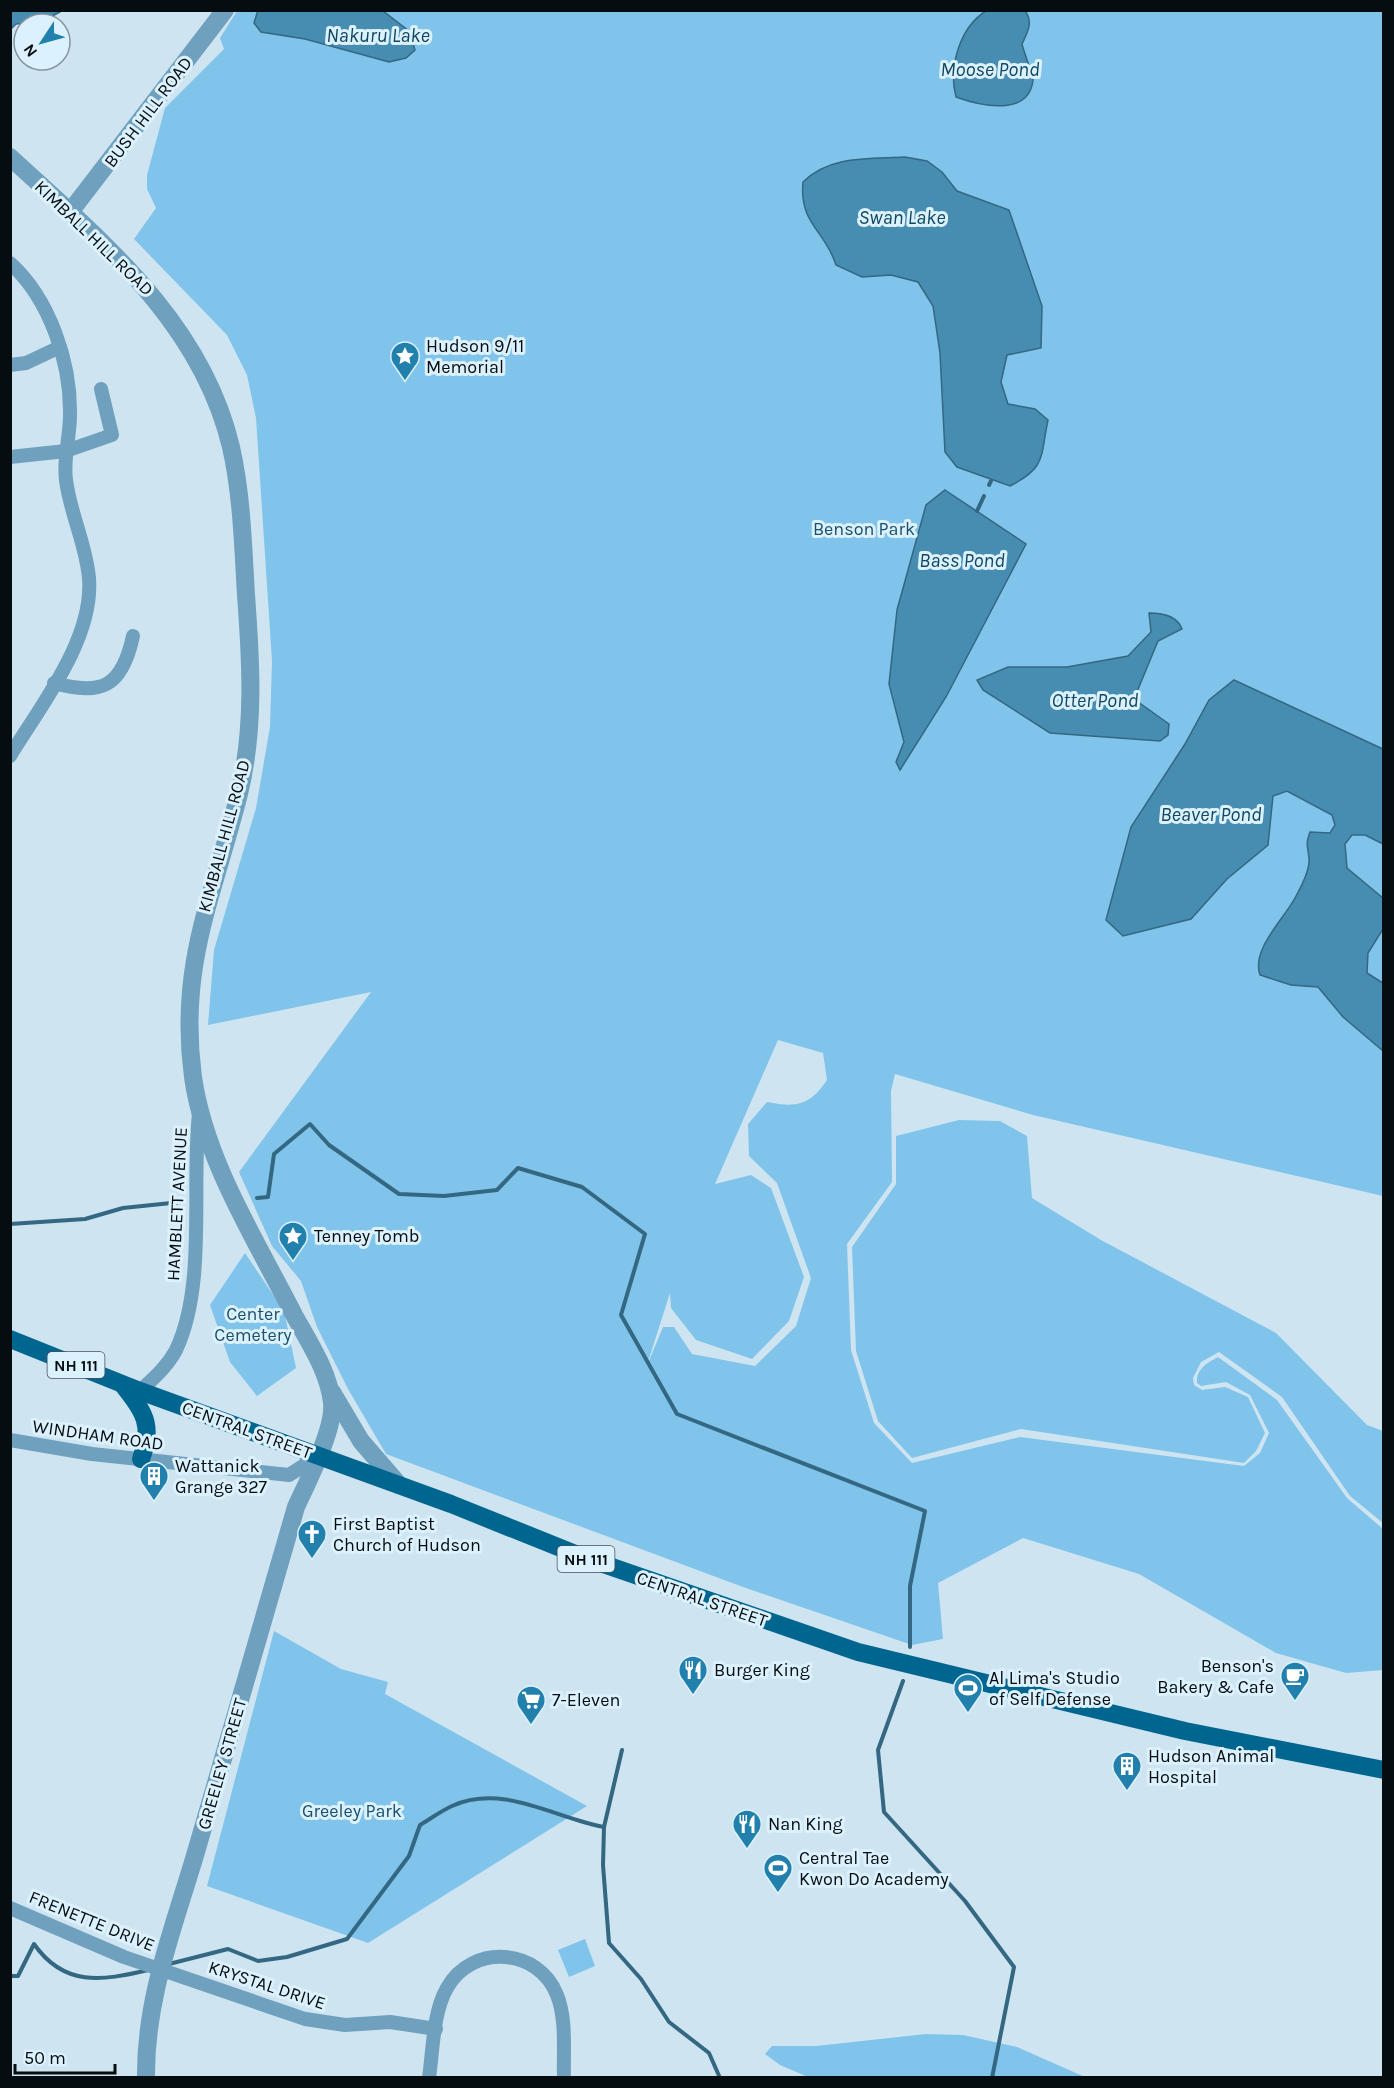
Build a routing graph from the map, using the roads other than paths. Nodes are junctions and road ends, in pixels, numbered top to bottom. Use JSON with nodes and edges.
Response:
{"nodes":[{"id":1,"x":225,"y":10,"type":"edge"},
{"id":2,"x":10,"y":157,"type":"edge"},
{"id":3,"x":70,"y":212,"type":"junction"},
{"id":4,"x":10,"y":262,"type":"edge"},
{"id":5,"x":60,"y":347,"type":"junction"},
{"id":6,"x":10,"y":365,"type":"edge"},
{"id":7,"x":101,"y":389,"type":"dead end"},
{"id":8,"x":66,"y":450,"type":"junction"},
{"id":9,"x":10,"y":457,"type":"edge"},
{"id":10,"x":133,"y":636,"type":"dead end"},
{"id":11,"x":54,"y":683,"type":"junction"},
{"id":12,"x":10,"y":756,"type":"edge"},
{"id":13,"x":200,"y":1112,"type":"junction"},
{"id":14,"x":10,"y":1339,"type":"edge"},
{"id":15,"x":122,"y":1383,"type":"junction"},
{"id":16,"x":329,"y":1387,"type":"junction"},
{"id":17,"x":140,"y":1391,"type":"junction"},
{"id":18,"x":10,"y":1440,"type":"edge"},
{"id":19,"x":319,"y":1456,"type":"junction"},
{"id":20,"x":141,"y":1459,"type":"junction"},
{"id":21,"x":399,"y":1485,"type":"junction"},
{"id":22,"x":1383,"y":1770,"type":"edge"},
{"id":23,"x":10,"y":1908,"type":"edge"},
{"id":24,"x":160,"y":1967,"type":"junction"},
{"id":25,"x":436,"y":2029,"type":"junction"},
{"id":26,"x":146,"y":2078,"type":"edge"},
{"id":27,"x":429,"y":2078,"type":"edge"},
{"id":28,"x":564,"y":2078,"type":"edge"}],
"edges":[{"from":1,"to":3,"type":"street","name":"BUSH HILL ROAD"},
{"from":2,"to":3,"type":"street","name":"KIMBALL HILL ROAD"},
{"from":3,"to":13,"type":"street","name":"KIMBALL HILL ROAD"},
{"from":4,"to":5,"type":"street"},
{"from":5,"to":6,"type":"street"},
{"from":5,"to":8,"type":"street"},
{"from":7,"to":8,"type":"street"},
{"from":8,"to":9,"type":"street"},
{"from":8,"to":11,"type":"street"},
{"from":10,"to":11,"type":"street"},
{"from":11,"to":12,"type":"street"},
{"from":13,"to":16,"type":"street","name":"KIMBALL HILL ROAD"},
{"from":13,"to":17,"type":"street","name":"HAMBLETT AVENUE"},
{"from":14,"to":15,"type":"main road","name":"CENTRAL STREET","number":"NH 111"},
{"from":15,"to":17,"type":"main road","name":"CENTRAL STREET","number":"NH 111"},
{"from":15,"to":20,"type":"main road"},
{"from":16,"to":19,"type":"street","name":"KIMBALL HILL ROAD"},
{"from":16,"to":21,"type":"street"},
{"from":17,"to":19,"type":"main road","name":"CENTRAL STREET","number":"NH 111"},
{"from":18,"to":20,"type":"street","name":"WINDHAM ROAD"},
{"from":19,"to":20,"type":"street","name":"WINDHAM ROAD"},
{"from":19,"to":21,"type":"main road","name":"CENTRAL STREET","number":"NH 111"},
{"from":19,"to":24,"type":"street","name":"GREELEY STREET"},
{"from":21,"to":22,"type":"main road","name":"CENTRAL STREET","number":"NH 111"},
{"from":23,"to":24,"type":"street","name":"FRENETTE DRIVE"},
{"from":24,"to":25,"type":"street","name":"KRYSTAL DRIVE"},
{"from":24,"to":26,"type":"street","name":"GREELEY STREET"},
{"from":25,"to":27,"type":"street"},
{"from":25,"to":28,"type":"street"}]}
